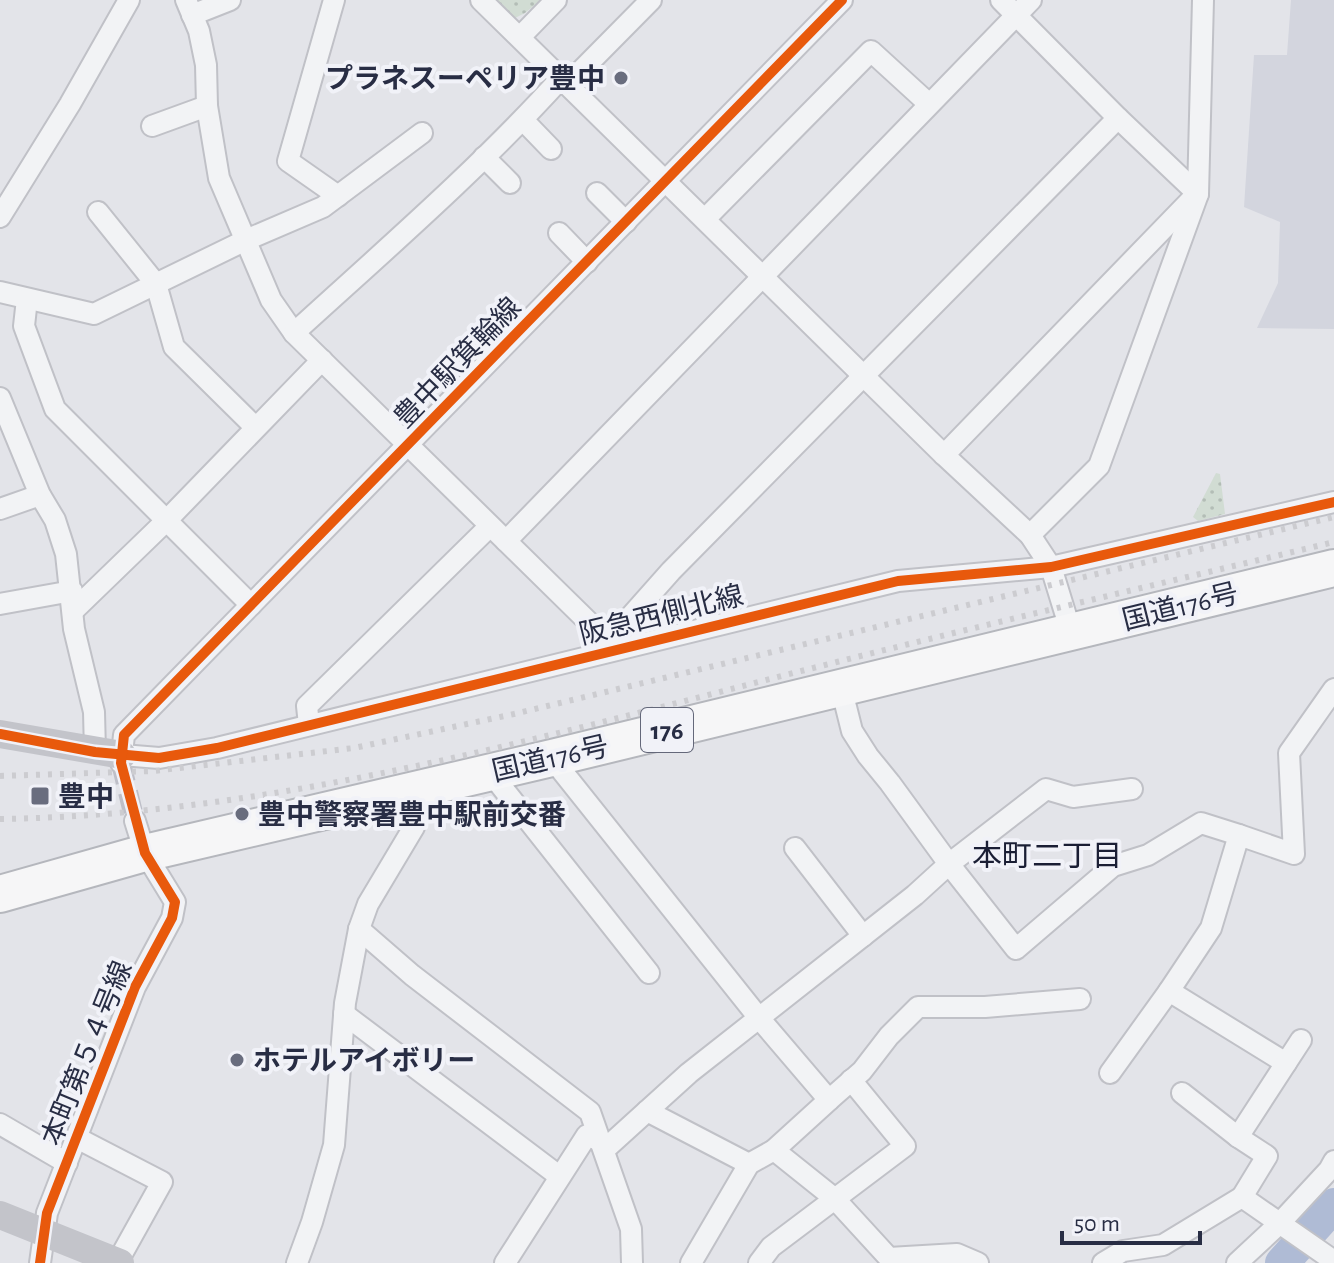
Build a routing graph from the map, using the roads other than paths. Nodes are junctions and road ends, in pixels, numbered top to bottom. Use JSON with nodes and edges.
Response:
{"nodes":[{"id":1,"x":129,"y":0,"type":"edge"},
{"id":2,"x":230,"y":0,"type":"edge"},
{"id":3,"x":334,"y":0,"type":"edge"},
{"id":4,"x":481,"y":0,"type":"edge"},
{"id":5,"x":556,"y":0,"type":"edge"},
{"id":6,"x":651,"y":0,"type":"edge"},
{"id":7,"x":1001,"y":0,"type":"edge"},
{"id":8,"x":1031,"y":0,"type":"edge"},
{"id":9,"x":1203,"y":0,"type":"edge"},
{"id":10,"x":834,"y":3,"type":"edge"},
{"id":11,"x":189,"y":8,"type":"edge"},
{"id":12,"x":1016,"y":15,"type":"junction"},
{"id":13,"x":520,"y":37,"type":"junction"},
{"id":14,"x":565,"y":81,"type":"junction"},
{"id":15,"x":929,"y":104,"type":"junction"},
{"id":16,"x":207,"y":106,"type":"junction"},
{"id":17,"x":1118,"y":118,"type":"junction"},
{"id":18,"x":523,"y":120,"type":"junction"},
{"id":19,"x":152,"y":126,"type":"dead end"},
{"id":20,"x":422,"y":133,"type":"dead end"},
{"id":21,"x":551,"y":149,"type":"dead end"},
{"id":22,"x":484,"y":157,"type":"junction"},
{"id":23,"x":666,"y":180,"type":"junction"},
{"id":24,"x":510,"y":183,"type":"dead end"},
{"id":25,"x":597,"y":193,"type":"dead end"},
{"id":26,"x":1198,"y":194,"type":"junction"},
{"id":27,"x":338,"y":196,"type":"junction"},
{"id":28,"x":98,"y":212,"type":"dead end"},
{"id":29,"x":0,"y":217,"type":"edge"},
{"id":30,"x":706,"y":218,"type":"junction"},
{"id":31,"x":626,"y":222,"type":"junction"},
{"id":32,"x":559,"y":233,"type":"dead end"},
{"id":33,"x":246,"y":240,"type":"junction"},
{"id":34,"x":587,"y":262,"type":"junction"},
{"id":35,"x":763,"y":275,"type":"junction"},
{"id":36,"x":156,"y":284,"type":"junction"},
{"id":37,"x":0,"y":292,"type":"edge"},
{"id":38,"x":27,"y":299,"type":"junction"},
{"id":39,"x":294,"y":333,"type":"junction"},
{"id":40,"x":322,"y":360,"type":"junction"},
{"id":41,"x":865,"y":374,"type":"junction"},
{"id":42,"x":0,"y":398,"type":"edge"},
{"id":43,"x":255,"y":427,"type":"junction"},
{"id":44,"x":410,"y":445,"type":"junction"},
{"id":45,"x":944,"y":455,"type":"junction"},
{"id":46,"x":40,"y":495,"type":"junction"},
{"id":47,"x":1334,"y":502,"type":"edge"},
{"id":48,"x":0,"y":509,"type":"edge"},
{"id":49,"x":166,"y":521,"type":"junction"},
{"id":50,"x":490,"y":526,"type":"junction"},
{"id":51,"x":1030,"y":535,"type":"junction"},
{"id":52,"x":506,"y":541,"type":"junction"},
{"id":53,"x":1051,"y":567,"type":"junction"},
{"id":54,"x":1334,"y":568,"type":"edge"},
{"id":55,"x":73,"y":601,"type":"junction"},
{"id":56,"x":0,"y":604,"type":"edge"},
{"id":57,"x":251,"y":605,"type":"junction"},
{"id":58,"x":1071,"y":632,"type":"junction"},
{"id":59,"x":616,"y":649,"type":"junction"},
{"id":60,"x":841,"y":687,"type":"junction"},
{"id":61,"x":1334,"y":689,"type":"edge"},
{"id":62,"x":0,"y":722,"type":"edge"},
{"id":63,"x":309,"y":725,"type":"junction"},
{"id":64,"x":0,"y":733,"type":"edge"},
{"id":65,"x":113,"y":756,"type":"junction"},
{"id":66,"x":556,"y":757,"type":"junction"},
{"id":67,"x":490,"y":772,"type":"junction"},
{"id":68,"x":423,"y":788,"type":"junction"},
{"id":69,"x":1132,"y":789,"type":"dead end"},
{"id":70,"x":1239,"y":835,"type":"junction"},
{"id":71,"x":140,"y":837,"type":"junction"},
{"id":72,"x":795,"y":848,"type":"dead end"},
{"id":73,"x":949,"y":864,"type":"junction"},
{"id":74,"x":0,"y":894,"type":"edge"},
{"id":75,"x":359,"y":929,"type":"junction"},
{"id":76,"x":863,"y":936,"type":"junction"},
{"id":77,"x":649,"y":973,"type":"dead end"},
{"id":78,"x":1169,"y":991,"type":"junction"},
{"id":79,"x":1080,"y":999,"type":"dead end"},
{"id":80,"x":344,"y":1014,"type":"junction"},
{"id":81,"x":759,"y":1018,"type":"junction"},
{"id":82,"x":1301,"y":1040,"type":"dead end"},
{"id":83,"x":1286,"y":1063,"type":"junction"},
{"id":84,"x":1110,"y":1073,"type":"dead end"},
{"id":85,"x":851,"y":1080,"type":"junction"},
{"id":86,"x":1182,"y":1093,"type":"dead end"},
{"id":87,"x":829,"y":1100,"type":"junction"},
{"id":88,"x":647,"y":1111,"type":"junction"},
{"id":89,"x":0,"y":1124,"type":"edge"},
{"id":90,"x":1238,"y":1137,"type":"junction"},
{"id":91,"x":77,"y":1138,"type":"junction"},
{"id":92,"x":603,"y":1146,"type":"junction"},
{"id":93,"x":774,"y":1150,"type":"junction"},
{"id":94,"x":1334,"y":1161,"type":"edge"},
{"id":95,"x":67,"y":1163,"type":"junction"},
{"id":96,"x":749,"y":1164,"type":"junction"},
{"id":97,"x":559,"y":1176,"type":"junction"},
{"id":98,"x":1242,"y":1197,"type":"junction"},
{"id":99,"x":834,"y":1198,"type":"junction"},
{"id":100,"x":0,"y":1215,"type":"edge"},
{"id":101,"x":1279,"y":1224,"type":"junction"},
{"id":102,"x":43,"y":1233,"type":"junction"},
{"id":103,"x":766,"y":1260,"type":"edge"},
{"id":104,"x":1334,"y":1261,"type":"edge"},
{"id":105,"x":119,"y":1262,"type":"edge"},
{"id":106,"x":40,"y":1263,"type":"edge"},
{"id":107,"x":297,"y":1263,"type":"edge"},
{"id":108,"x":505,"y":1263,"type":"edge"},
{"id":109,"x":632,"y":1263,"type":"edge"},
{"id":110,"x":691,"y":1263,"type":"edge"},
{"id":111,"x":978,"y":1263,"type":"edge"},
{"id":112,"x":1103,"y":1263,"type":"edge"},
{"id":113,"x":1237,"y":1263,"type":"edge"}],
"edges":[{"from":1,"to":29,"type":"street"},
{"from":2,"to":11,"type":"street"},
{"from":3,"to":27,"type":"street"},
{"from":4,"to":13,"type":"street"},
{"from":5,"to":13,"type":"street"},
{"from":6,"to":14,"type":"street"},
{"from":7,"to":12,"type":"street"},
{"from":8,"to":12,"type":"street"},
{"from":9,"to":26,"type":"street"},
{"from":10,"to":23,"type":"street","name":"豊中駅箕輪線"},
{"from":11,"to":16,"type":"street"},
{"from":12,"to":15,"type":"street"},
{"from":12,"to":17,"type":"street"},
{"from":13,"to":14,"type":"street"},
{"from":14,"to":18,"type":"street"},
{"from":14,"to":23,"type":"street"},
{"from":15,"to":30,"type":"street"},
{"from":15,"to":35,"type":"street"},
{"from":16,"to":19,"type":"street"},
{"from":16,"to":33,"type":"street"},
{"from":17,"to":26,"type":"street"},
{"from":17,"to":41,"type":"street"},
{"from":18,"to":21,"type":"street"},
{"from":18,"to":22,"type":"street"},
{"from":20,"to":27,"type":"street"},
{"from":22,"to":24,"type":"street"},
{"from":22,"to":39,"type":"street"},
{"from":23,"to":30,"type":"street"},
{"from":23,"to":31,"type":"street","name":"豊中駅箕輪線"},
{"from":25,"to":31,"type":"street"},
{"from":26,"to":45,"type":"street"},
{"from":26,"to":51,"type":"street"},
{"from":27,"to":33,"type":"street"},
{"from":28,"to":36,"type":"street"},
{"from":30,"to":35,"type":"street"},
{"from":31,"to":34,"type":"street","name":"豊中駅箕輪線"},
{"from":32,"to":34,"type":"street"},
{"from":33,"to":36,"type":"street"},
{"from":33,"to":39,"type":"street"},
{"from":34,"to":44,"type":"street","name":"豊中駅箕輪線"},
{"from":35,"to":41,"type":"street"},
{"from":35,"to":52,"type":"street"},
{"from":36,"to":38,"type":"street"},
{"from":36,"to":43,"type":"street"},
{"from":37,"to":38,"type":"street"},
{"from":38,"to":49,"type":"street"},
{"from":39,"to":40,"type":"street"},
{"from":40,"to":43,"type":"street"},
{"from":40,"to":44,"type":"street"},
{"from":41,"to":45,"type":"street"},
{"from":41,"to":59,"type":"street"},
{"from":42,"to":46,"type":"street"},
{"from":43,"to":49,"type":"street"},
{"from":44,"to":50,"type":"street"},
{"from":44,"to":57,"type":"street","name":"豊中駅箕輪線"},
{"from":45,"to":51,"type":"street"},
{"from":46,"to":48,"type":"street"},
{"from":46,"to":55,"type":"street"},
{"from":47,"to":53,"type":"street","name":"阪急西側北線"},
{"from":49,"to":55,"type":"street"},
{"from":49,"to":57,"type":"street"},
{"from":50,"to":52,"type":"street"},
{"from":50,"to":63,"type":"street"},
{"from":51,"to":53,"type":"street"},
{"from":52,"to":59,"type":"street"},
{"from":53,"to":58,"type":"street"},
{"from":53,"to":59,"type":"street","name":"阪急西側北線"},
{"from":54,"to":58,"type":"highway","name":"国道176号","number":"176"},
{"from":55,"to":56,"type":"street"},
{"from":55,"to":65,"type":"street"},
{"from":57,"to":65,"type":"street","name":"豊中駅箕輪線"},
{"from":58,"to":60,"type":"highway","name":"国道176号","number":"176"},
{"from":59,"to":63,"type":"street","name":"阪急西側北線"},
{"from":60,"to":66,"type":"highway","name":"国道176号","number":"176"},
{"from":60,"to":73,"type":"street"},
{"from":61,"to":70,"type":"street"},
{"from":62,"to":64,"type":"street"},
{"from":63,"to":65,"type":"street","name":"阪急西側北線"},
{"from":64,"to":65,"type":"street","name":"阪急西側北線"},
{"from":66,"to":67,"type":"highway","name":"国道176号","number":"176"},
{"from":66,"to":81,"type":"street"},
{"from":67,"to":68,"type":"highway","name":"国道176号","number":"176"},
{"from":67,"to":77,"type":"street"},
{"from":68,"to":71,"type":"highway","name":"国道176号","number":"176"},
{"from":68,"to":75,"type":"street"},
{"from":69,"to":73,"type":"street"},
{"from":70,"to":73,"type":"street"},
{"from":70,"to":78,"type":"street"},
{"from":71,"to":74,"type":"highway","name":"国道176号","number":"176"},
{"from":71,"to":91,"type":"street","name":"本町第５４号線"},
{"from":72,"to":76,"type":"street"},
{"from":73,"to":76,"type":"street"},
{"from":75,"to":80,"type":"street"},
{"from":75,"to":92,"type":"street"},
{"from":76,"to":81,"type":"street"},
{"from":78,"to":83,"type":"street"},
{"from":78,"to":84,"type":"street"},
{"from":79,"to":85,"type":"street"},
{"from":80,"to":97,"type":"street"},
{"from":80,"to":107,"type":"street"},
{"from":81,"to":87,"type":"street"},
{"from":81,"to":88,"type":"street"},
{"from":82,"to":83,"type":"street"},
{"from":83,"to":90,"type":"street"},
{"from":85,"to":87,"type":"street"},
{"from":85,"to":99,"type":"street"},
{"from":86,"to":90,"type":"street"},
{"from":87,"to":93,"type":"street"},
{"from":88,"to":92,"type":"street"},
{"from":88,"to":96,"type":"street"},
{"from":89,"to":95,"type":"street"},
{"from":90,"to":98,"type":"street"},
{"from":91,"to":95,"type":"street","name":"本町第５４号線"},
{"from":91,"to":105,"type":"street"},
{"from":92,"to":97,"type":"street"},
{"from":92,"to":109,"type":"street"},
{"from":93,"to":96,"type":"street"},
{"from":93,"to":99,"type":"street"},
{"from":94,"to":101,"type":"street"},
{"from":95,"to":102,"type":"street","name":"本町第５４号線"},
{"from":96,"to":110,"type":"street"},
{"from":97,"to":108,"type":"street"},
{"from":98,"to":101,"type":"street"},
{"from":98,"to":112,"type":"street"},
{"from":99,"to":103,"type":"street"},
{"from":99,"to":111,"type":"street"},
{"from":100,"to":102,"type":"street"},
{"from":101,"to":104,"type":"street"},
{"from":101,"to":113,"type":"street"},
{"from":102,"to":105,"type":"street"},
{"from":102,"to":106,"type":"street","name":"本町第５４号線"}]}
